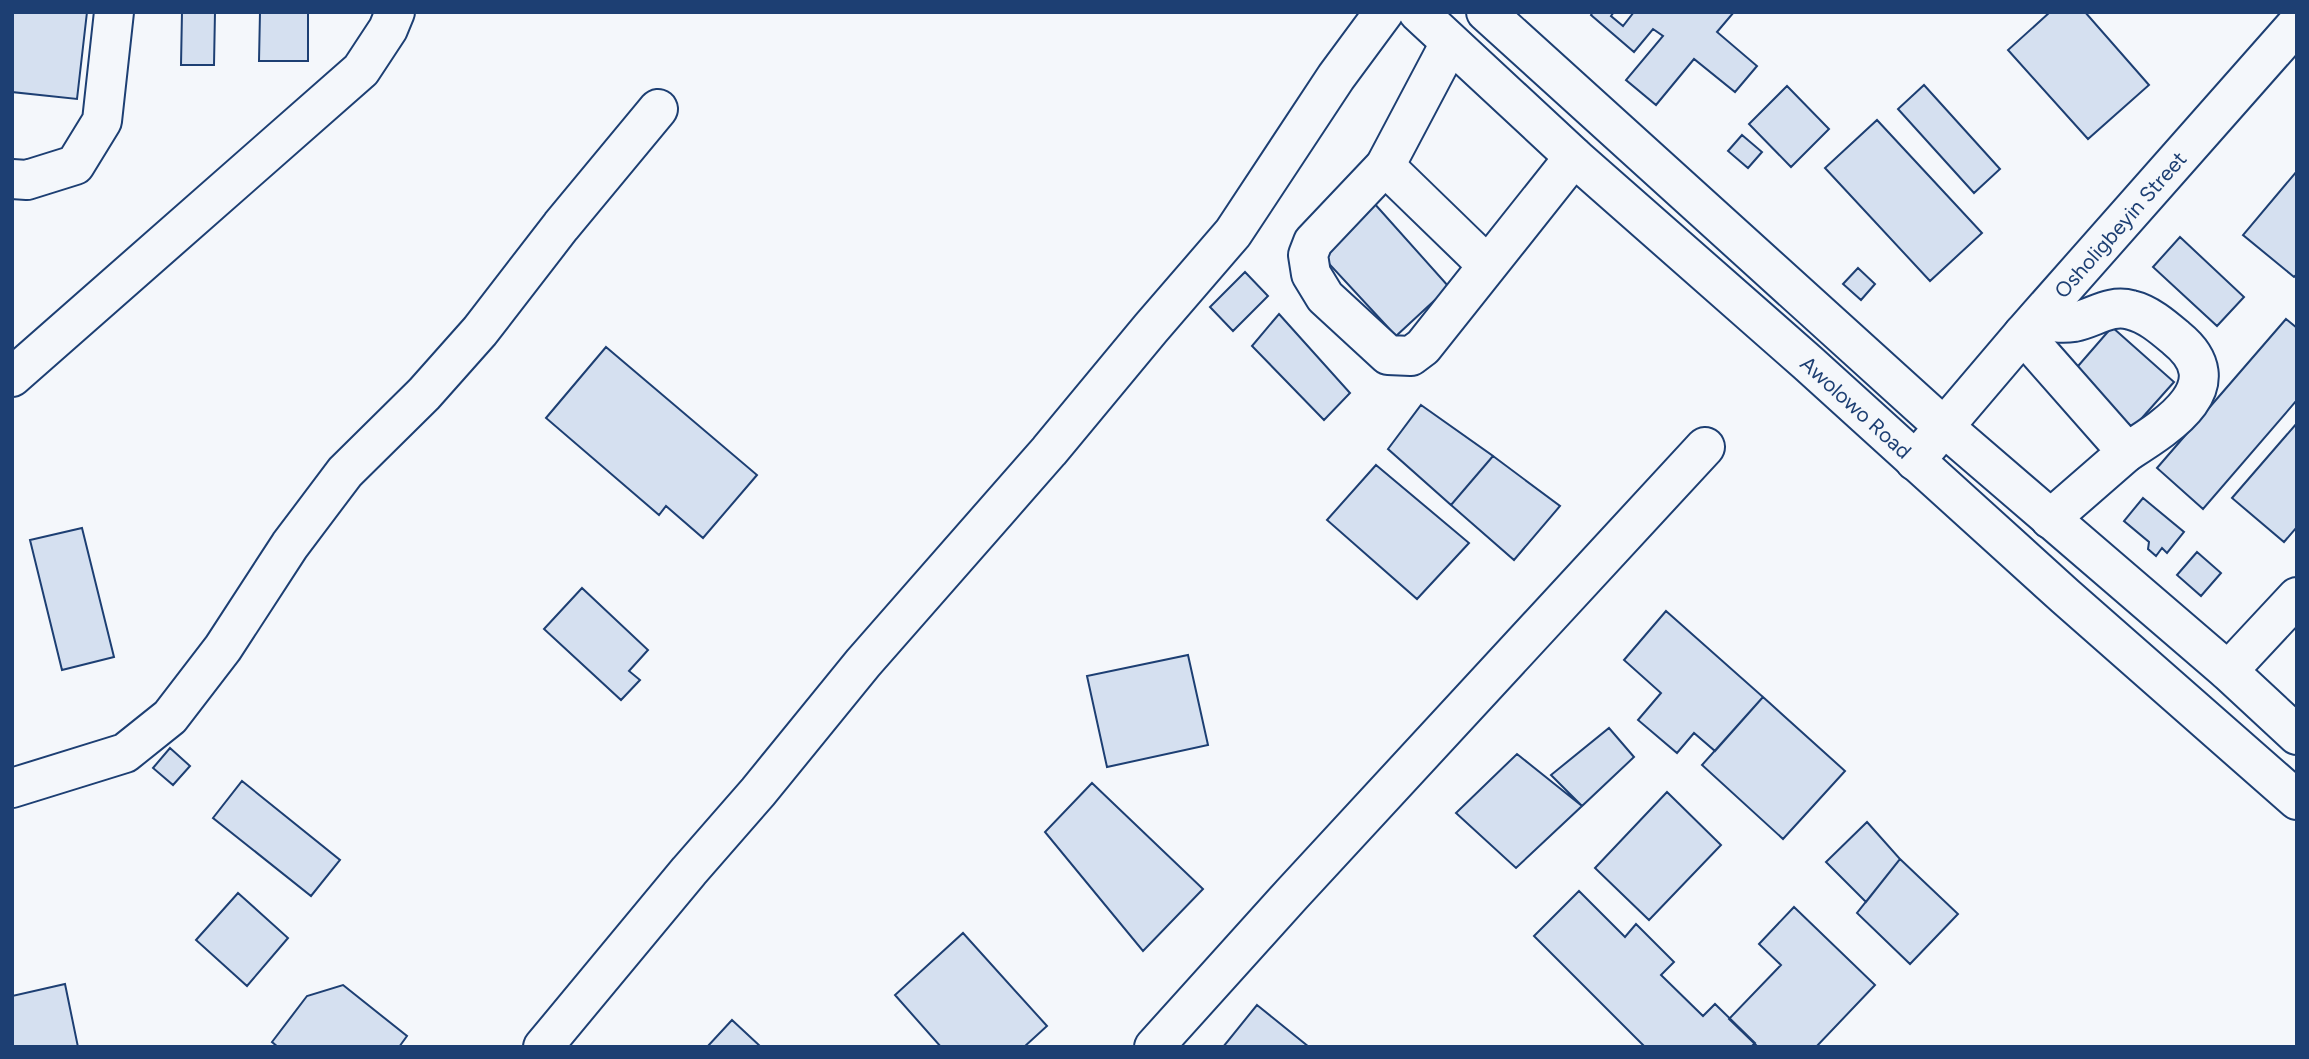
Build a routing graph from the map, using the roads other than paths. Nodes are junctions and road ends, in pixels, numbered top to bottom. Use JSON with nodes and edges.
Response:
{"nodes":[{"id":1,"x":114,"y":12,"type":"edge"},
{"id":2,"x":395,"y":12,"type":"edge"},
{"id":3,"x":1384,"y":12,"type":"edge"},
{"id":4,"x":1418,"y":12,"type":"edge"},
{"id":5,"x":1486,"y":12,"type":"edge"},
{"id":6,"x":1450,"y":43,"type":"junction"},
{"id":7,"x":2291,"y":43,"type":"edge"},
{"id":8,"x":658,"y":109,"type":"dead end"},
{"id":9,"x":1574,"y":157,"type":"junction"},
{"id":10,"x":1385,"y":166,"type":"junction"},
{"id":11,"x":12,"y":179,"type":"edge"},
{"id":12,"x":1487,"y":265,"type":"junction"},
{"id":13,"x":2030,"y":327,"type":"junction"},
{"id":14,"x":12,"y":377,"type":"edge"},
{"id":15,"x":1943,"y":426,"type":"junction"},
{"id":16,"x":1705,"y":447,"type":"dead end"},
{"id":17,"x":2127,"y":452,"type":"junction"},
{"id":18,"x":1915,"y":461,"type":"junction"},
{"id":19,"x":2050,"y":519,"type":"junction"},
{"id":20,"x":2297,"y":597,"type":"edge"},
{"id":21,"x":2228,"y":671,"type":"junction"},
{"id":22,"x":2297,"y":735,"type":"edge"},
{"id":23,"x":12,"y":788,"type":"edge"},
{"id":24,"x":2297,"y":800,"type":"edge"},
{"id":25,"x":543,"y":1047,"type":"edge"},
{"id":26,"x":1154,"y":1047,"type":"edge"}],
"edges":[{"from":1,"to":11,"type":"street"},
{"from":2,"to":14,"type":"street"},
{"from":3,"to":25,"type":"street"},
{"from":4,"to":6,"type":"street","name":"Awolowo Road"},
{"from":5,"to":15,"type":"street","name":"Awolowo Road"},
{"from":6,"to":9,"type":"street","name":"Awolowo Road"},
{"from":6,"to":10,"type":"street"},
{"from":7,"to":13,"type":"street","name":"Osholigbeyin Street"},
{"from":8,"to":23,"type":"street"},
{"from":9,"to":12,"type":"street"},
{"from":9,"to":18,"type":"street","name":"Awolowo Road"},
{"from":10,"to":12,"type":"street"},
{"from":10,"to":12,"type":"street"},
{"from":13,"to":15,"type":"street","name":"Osholigbeyin Street"},
{"from":13,"to":17,"type":"street"},
{"from":13,"to":17,"type":"street"},
{"from":15,"to":18,"type":"street","name":"Osholigbeyin Street"},
{"from":15,"to":19,"type":"street","name":"Awolowo Road"},
{"from":16,"to":26,"type":"street"},
{"from":17,"to":19,"type":"street"},
{"from":18,"to":24,"type":"street","name":"Awolowo Road"},
{"from":19,"to":21,"type":"street","name":"Awolowo Road"},
{"from":20,"to":21,"type":"street"},
{"from":21,"to":22,"type":"street","name":"Awolowo Road"}]}
